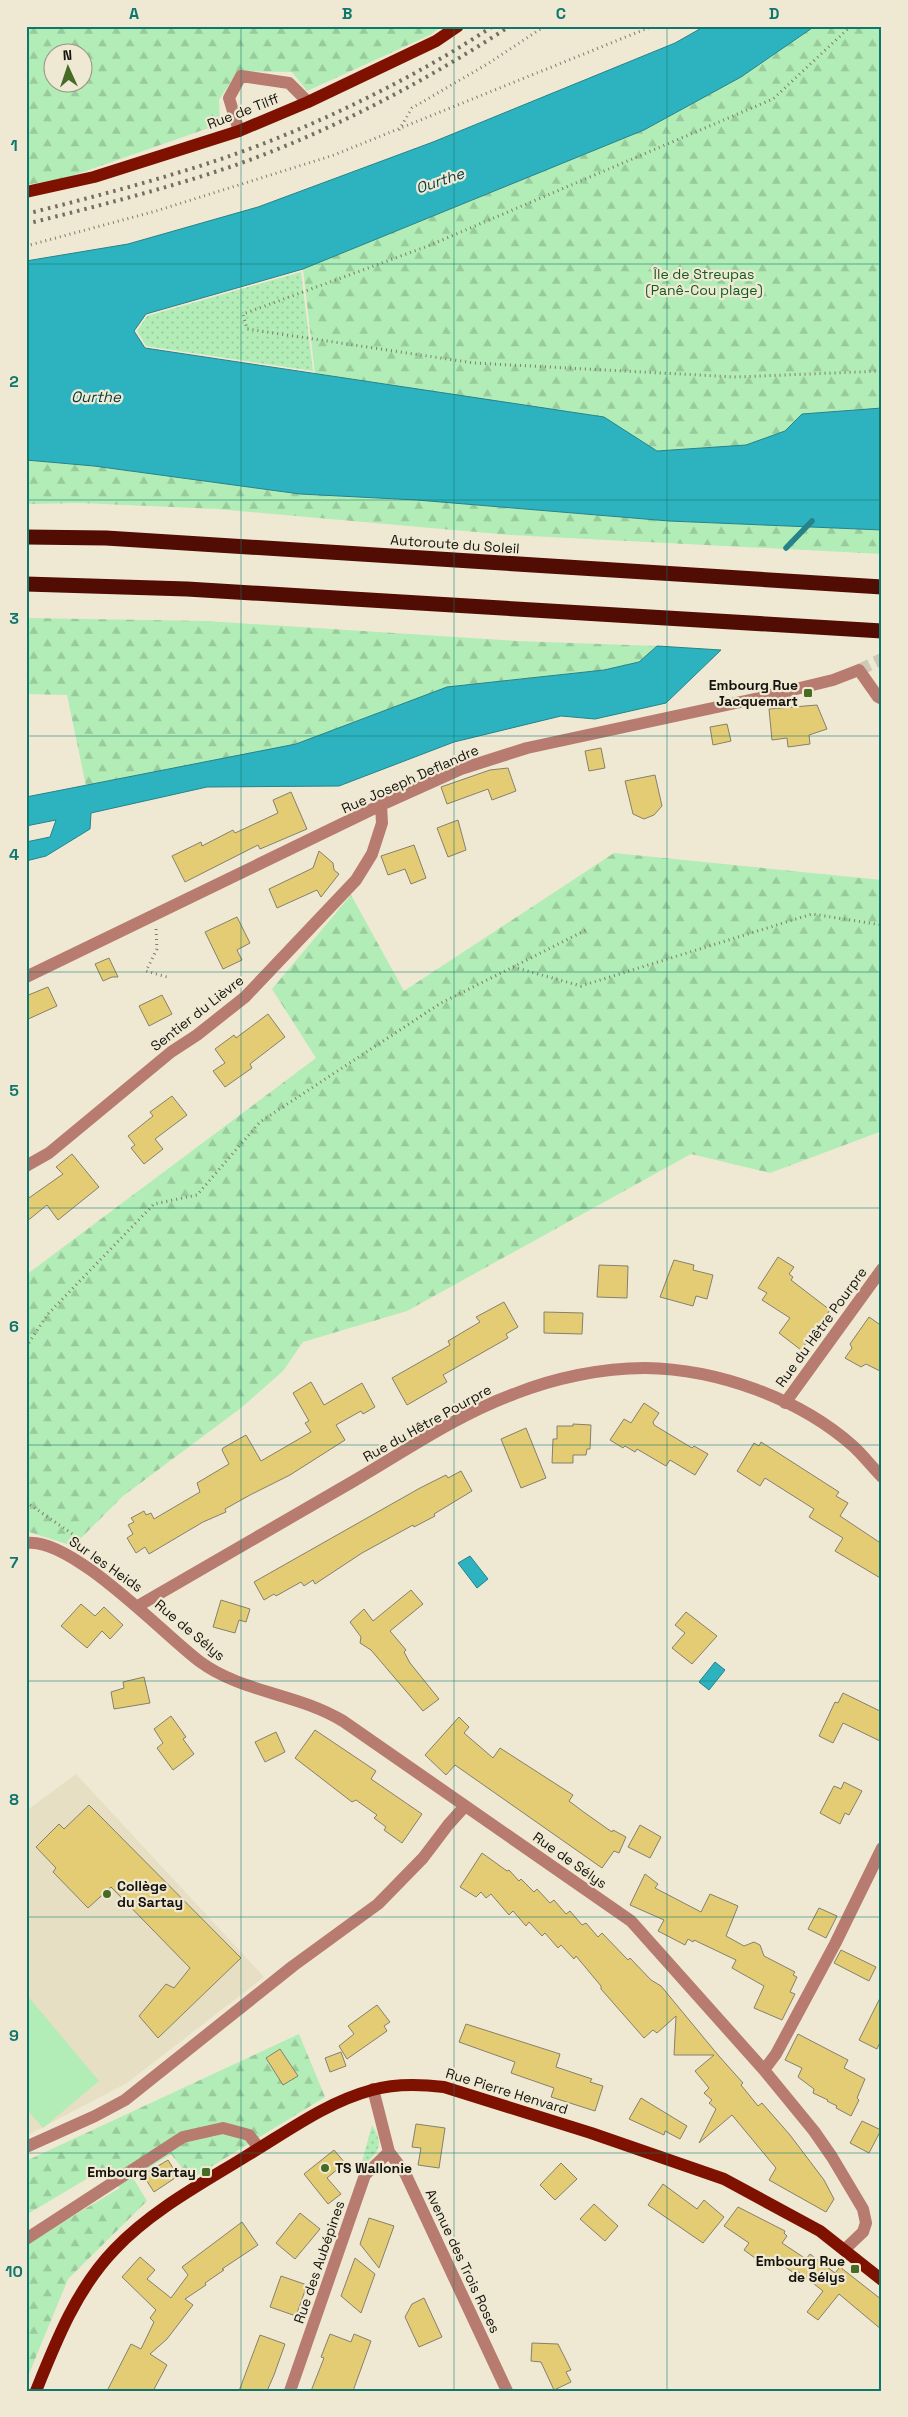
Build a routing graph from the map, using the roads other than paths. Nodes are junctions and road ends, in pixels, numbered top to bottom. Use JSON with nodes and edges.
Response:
{"nodes":[{"id":1,"x":458,"y":26,"type":"edge"},
{"id":2,"x":308,"y":102,"type":"junction"},
{"id":3,"x":239,"y":130,"type":"junction"},
{"id":4,"x":26,"y":192,"type":"edge"},
{"id":5,"x":26,"y":537,"type":"edge"},
{"id":6,"x":26,"y":584,"type":"edge"},
{"id":7,"x":882,"y":587,"type":"edge"},
{"id":8,"x":882,"y":631,"type":"edge"},
{"id":9,"x":882,"y":699,"type":"edge"},
{"id":10,"x":381,"y":805,"type":"junction"},
{"id":11,"x":26,"y":977,"type":"edge"},
{"id":12,"x":26,"y":1166,"type":"edge"},
{"id":13,"x":882,"y":1269,"type":"edge"},
{"id":14,"x":785,"y":1403,"type":"junction"},
{"id":15,"x":882,"y":1477,"type":"edge"},
{"id":16,"x":26,"y":1543,"type":"edge"},
{"id":17,"x":138,"y":1606,"type":"junction"},
{"id":18,"x":465,"y":1806,"type":"junction"},
{"id":19,"x":882,"y":1848,"type":"edge"},
{"id":20,"x":764,"y":2070,"type":"junction"},
{"id":21,"x":373,"y":2089,"type":"junction"},
{"id":22,"x":26,"y":2147,"type":"edge"},
{"id":23,"x":259,"y":2148,"type":"junction"},
{"id":24,"x":389,"y":2152,"type":"junction"},
{"id":25,"x":26,"y":2239,"type":"edge"},
{"id":26,"x":844,"y":2250,"type":"junction"},
{"id":27,"x":881,"y":2279,"type":"edge"},
{"id":28,"x":36,"y":2391,"type":"edge"},
{"id":29,"x":290,"y":2391,"type":"edge"},
{"id":30,"x":507,"y":2391,"type":"edge"}],
"edges":[{"from":1,"to":2,"type":"main road","name":"Rue de Tilff"},
{"from":2,"to":3,"type":"main road","name":"Rue de Tilff"},
{"from":2,"to":3,"type":"street"},
{"from":3,"to":4,"type":"main road","name":"Rue de Tilff"},
{"from":5,"to":7,"type":"highway","name":"Autoroute du Soleil"},
{"from":6,"to":8,"type":"highway"},
{"from":9,"to":10,"type":"street","name":"Rue Joseph Deflandre"},
{"from":10,"to":11,"type":"street","name":"Rue Joseph Deflandre"},
{"from":10,"to":12,"type":"street","name":"Sentier du Lièvre"},
{"from":13,"to":14,"type":"street","name":"Rue du Hêtre Pourpre"},
{"from":14,"to":15,"type":"street","name":"Rue du Hêtre Pourpre"},
{"from":14,"to":17,"type":"street","name":"Rue du Hêtre Pourpre"},
{"from":16,"to":17,"type":"street","name":"Sur les Heids"},
{"from":17,"to":18,"type":"street","name":"Rue de Sélys"},
{"from":18,"to":20,"type":"street","name":"Rue de Sélys"},
{"from":18,"to":22,"type":"street"},
{"from":19,"to":20,"type":"street"},
{"from":20,"to":26,"type":"street","name":"Rue de Sélys"},
{"from":21,"to":23,"type":"main road","name":"Rue Pierre Henvard"},
{"from":21,"to":24,"type":"street","name":"Avenue des Trois Roses"},
{"from":21,"to":26,"type":"main road","name":"Rue Pierre Henvard"},
{"from":23,"to":25,"type":"street"},
{"from":23,"to":28,"type":"main road","name":"Rue Pierre Henvard"},
{"from":24,"to":29,"type":"street","name":"Rue des Aubépines"},
{"from":24,"to":30,"type":"street","name":"Avenue des Trois Roses"},
{"from":26,"to":27,"type":"main road","name":"Rue Pierre Henvard"}]}
